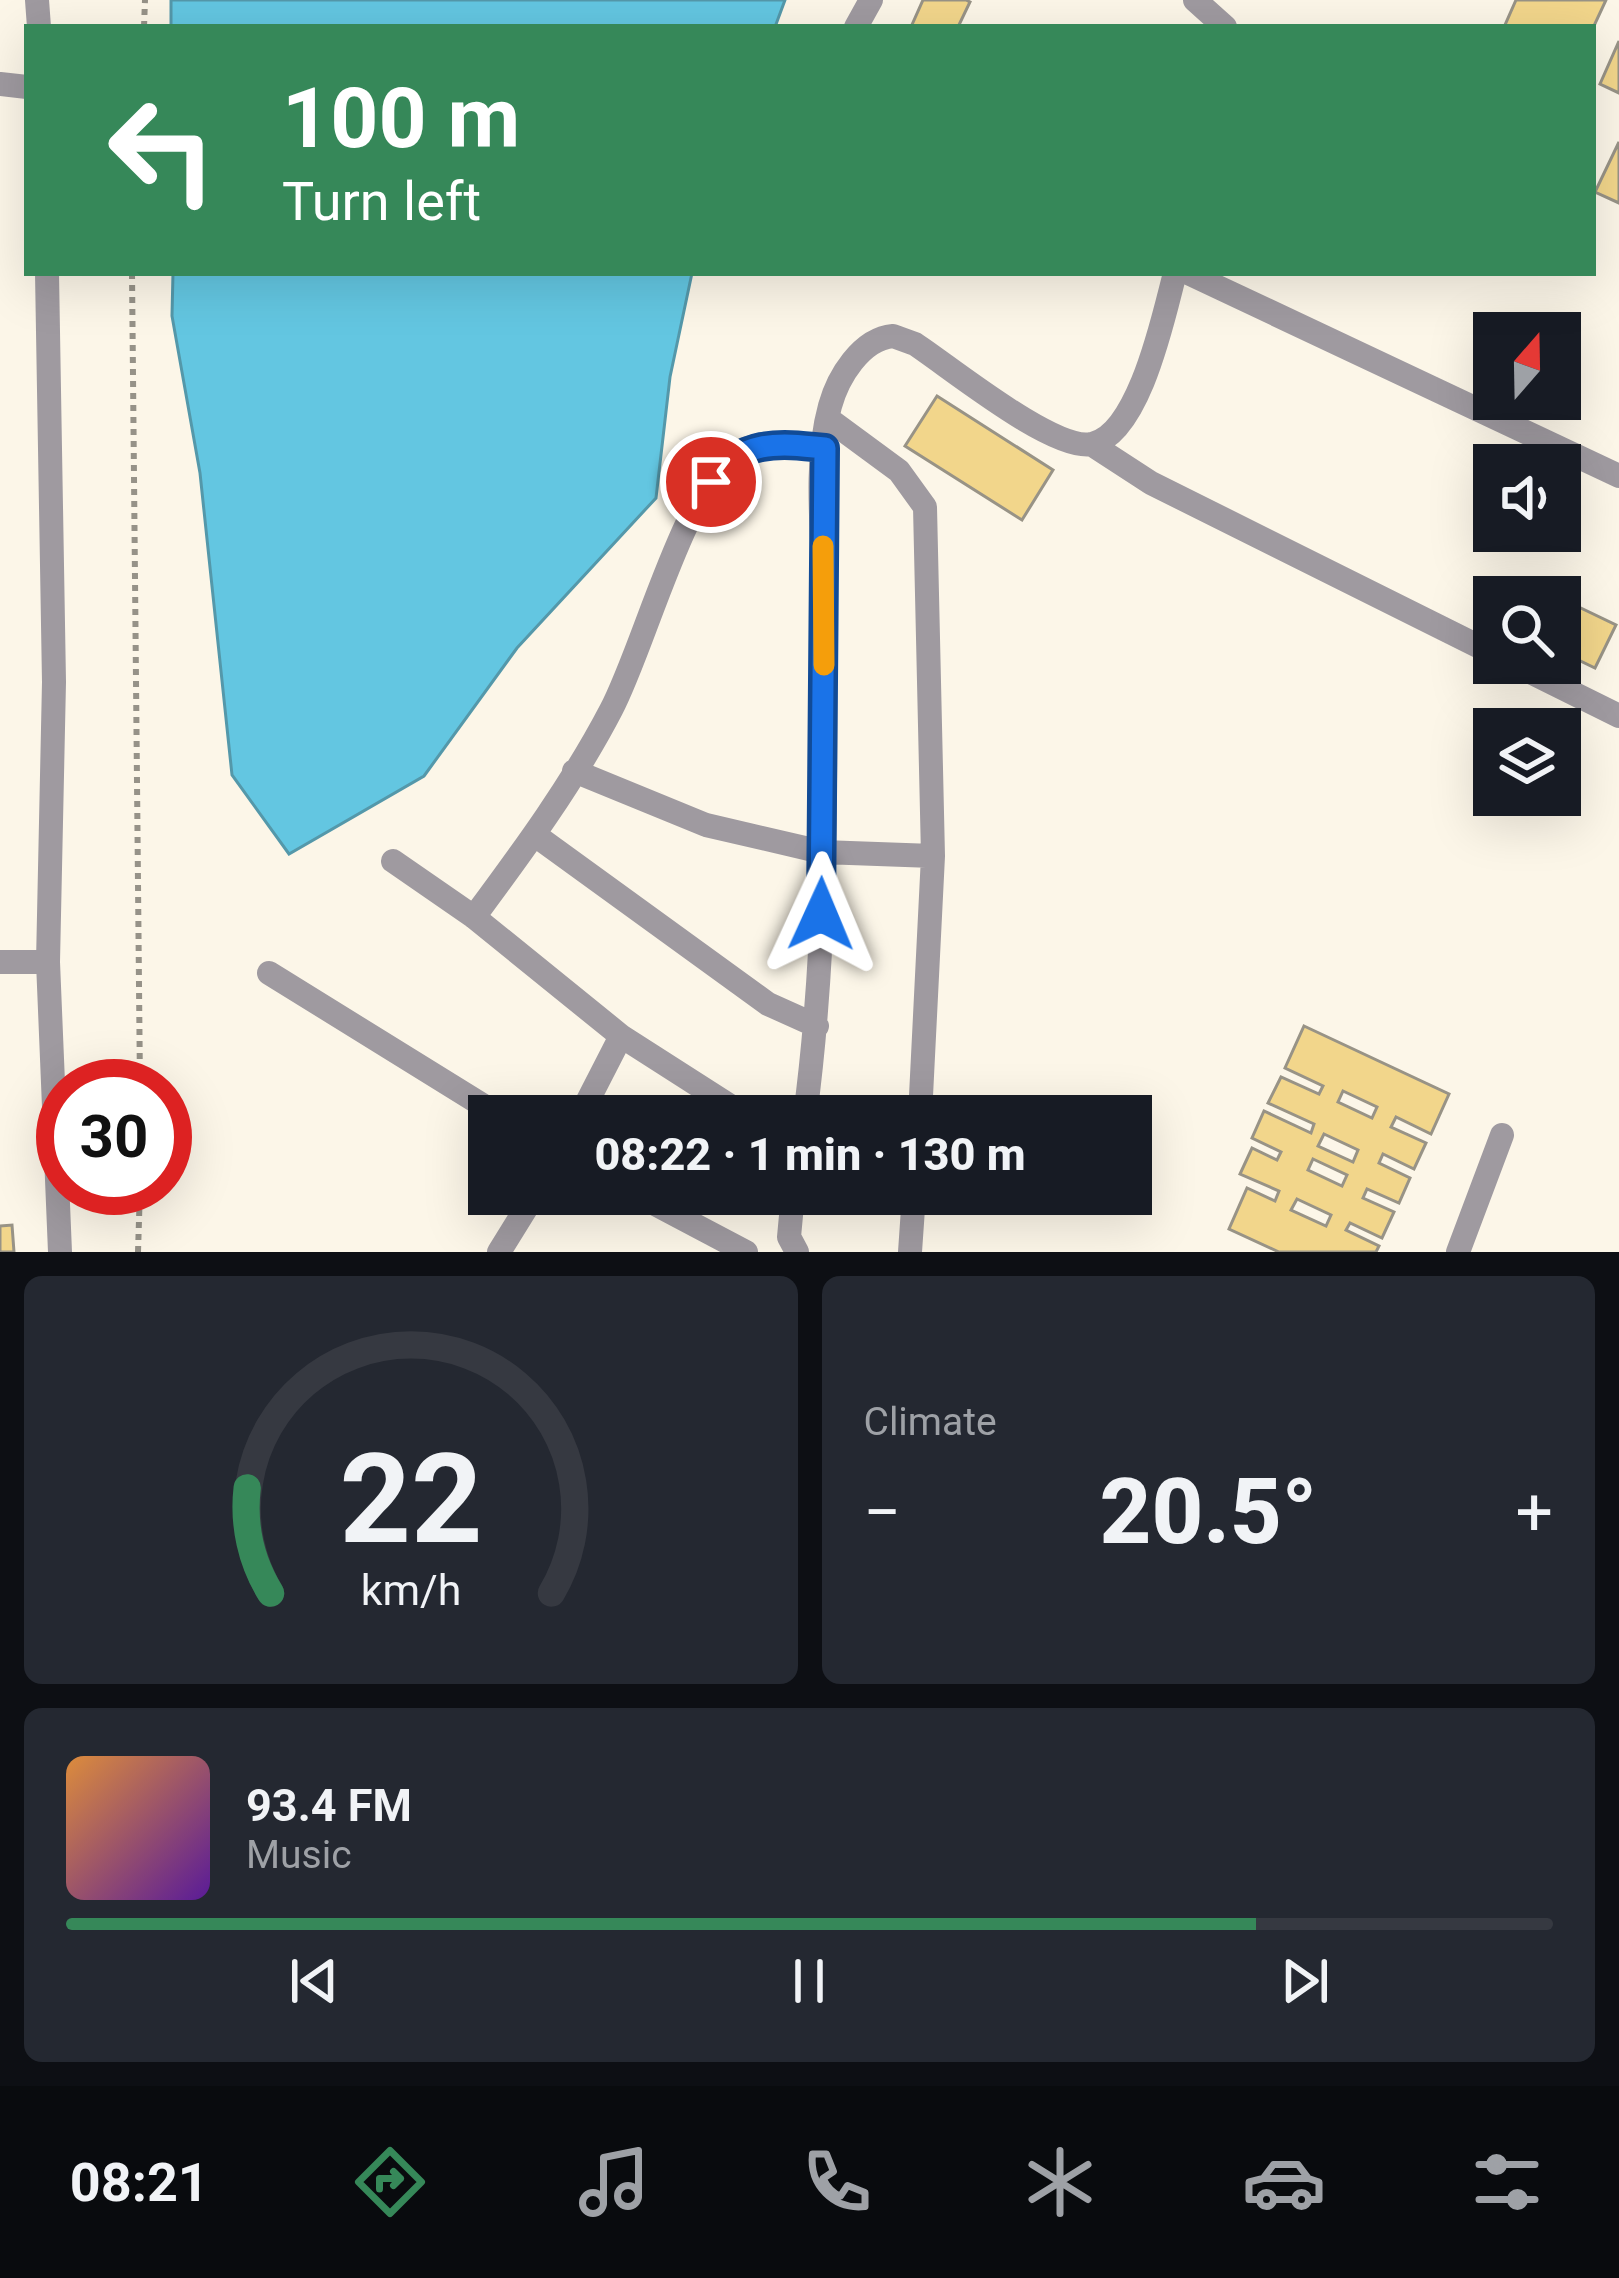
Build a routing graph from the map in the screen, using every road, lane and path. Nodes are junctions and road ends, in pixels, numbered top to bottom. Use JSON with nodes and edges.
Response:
{"nodes":[{"id":1,"x":1195,"y":0,"type":"edge"},
{"id":2,"x":1222,"y":24,"type":"edge"},
{"id":3,"x":47,"y":276,"type":"edge"},
{"id":4,"x":132,"y":276,"type":"edge"},
{"id":5,"x":1174,"y":276,"type":"edge"},
{"id":6,"x":1194,"y":276,"type":"edge"},
{"id":7,"x":827,"y":418,"type":"junction"},
{"id":8,"x":1091,"y":444,"type":"junction"},
{"id":9,"x":825,"y":448,"type":"junction"},
{"id":10,"x":1619,"y":476,"type":"edge"},
{"id":11,"x":1473,"y":644,"type":"edge"},
{"id":12,"x":1554,"y":684,"type":"edge"},
{"id":13,"x":1619,"y":716,"type":"edge"},
{"id":14,"x":574,"y":771,"type":"junction"},
{"id":15,"x":535,"y":835,"type":"junction"},
{"id":16,"x":822,"y":851,"type":"junction"},
{"id":17,"x":933,"y":856,"type":"junction"},
{"id":18,"x":393,"y":861,"type":"dead end"},
{"id":19,"x":474,"y":917,"type":"junction"},
{"id":20,"x":0,"y":962,"type":"edge"},
{"id":21,"x":48,"y":962,"type":"junction"},
{"id":22,"x":269,"y":973,"type":"dead end"},
{"id":23,"x":817,"y":1025,"type":"junction"},
{"id":24,"x":621,"y":1036,"type":"junction"},
{"id":25,"x":140,"y":1059,"type":"edge"},
{"id":26,"x":591,"y":1095,"type":"edge"},
{"id":27,"x":713,"y":1095,"type":"edge"},
{"id":28,"x":808,"y":1095,"type":"edge"},
{"id":29,"x":921,"y":1095,"type":"edge"},
{"id":30,"x":468,"y":1096,"type":"edge"},
{"id":31,"x":1502,"y":1135,"type":"dead end"},
{"id":32,"x":139,"y":1215,"type":"edge"},
{"id":33,"x":523,"y":1215,"type":"edge"},
{"id":34,"x":675,"y":1215,"type":"edge"},
{"id":35,"x":792,"y":1215,"type":"edge"},
{"id":36,"x":913,"y":1215,"type":"edge"},
{"id":37,"x":60,"y":1252,"type":"edge"},
{"id":38,"x":138,"y":1252,"type":"edge"},
{"id":39,"x":500,"y":1252,"type":"edge"},
{"id":40,"x":746,"y":1252,"type":"edge"},
{"id":41,"x":797,"y":1252,"type":"edge"},
{"id":42,"x":910,"y":1252,"type":"edge"},
{"id":43,"x":1459,"y":1252,"type":"edge"}],
"edges":[{"from":1,"to":2,"type":"street"},
{"from":3,"to":21,"type":"street"},
{"from":4,"to":25,"type":"path"},
{"from":5,"to":8,"type":"street"},
{"from":6,"to":10,"type":"street"},
{"from":7,"to":8,"type":"street"},
{"from":7,"to":9,"type":"street"},
{"from":7,"to":17,"type":"street"},
{"from":8,"to":11,"type":"street"},
{"from":9,"to":14,"type":"street"},
{"from":9,"to":16,"type":"street"},
{"from":12,"to":13,"type":"street"},
{"from":14,"to":15,"type":"street"},
{"from":14,"to":16,"type":"street"},
{"from":15,"to":19,"type":"street"},
{"from":15,"to":23,"type":"street"},
{"from":16,"to":17,"type":"street"},
{"from":16,"to":23,"type":"street"},
{"from":17,"to":29,"type":"street"},
{"from":18,"to":19,"type":"street"},
{"from":19,"to":24,"type":"street"},
{"from":20,"to":21,"type":"street"},
{"from":21,"to":37,"type":"street"},
{"from":22,"to":30,"type":"street"},
{"from":23,"to":28,"type":"street"},
{"from":24,"to":26,"type":"street"},
{"from":24,"to":27,"type":"street"},
{"from":31,"to":43,"type":"street"},
{"from":32,"to":38,"type":"path"},
{"from":33,"to":39,"type":"street"},
{"from":34,"to":40,"type":"street"},
{"from":35,"to":41,"type":"street"},
{"from":36,"to":42,"type":"street"}]}
